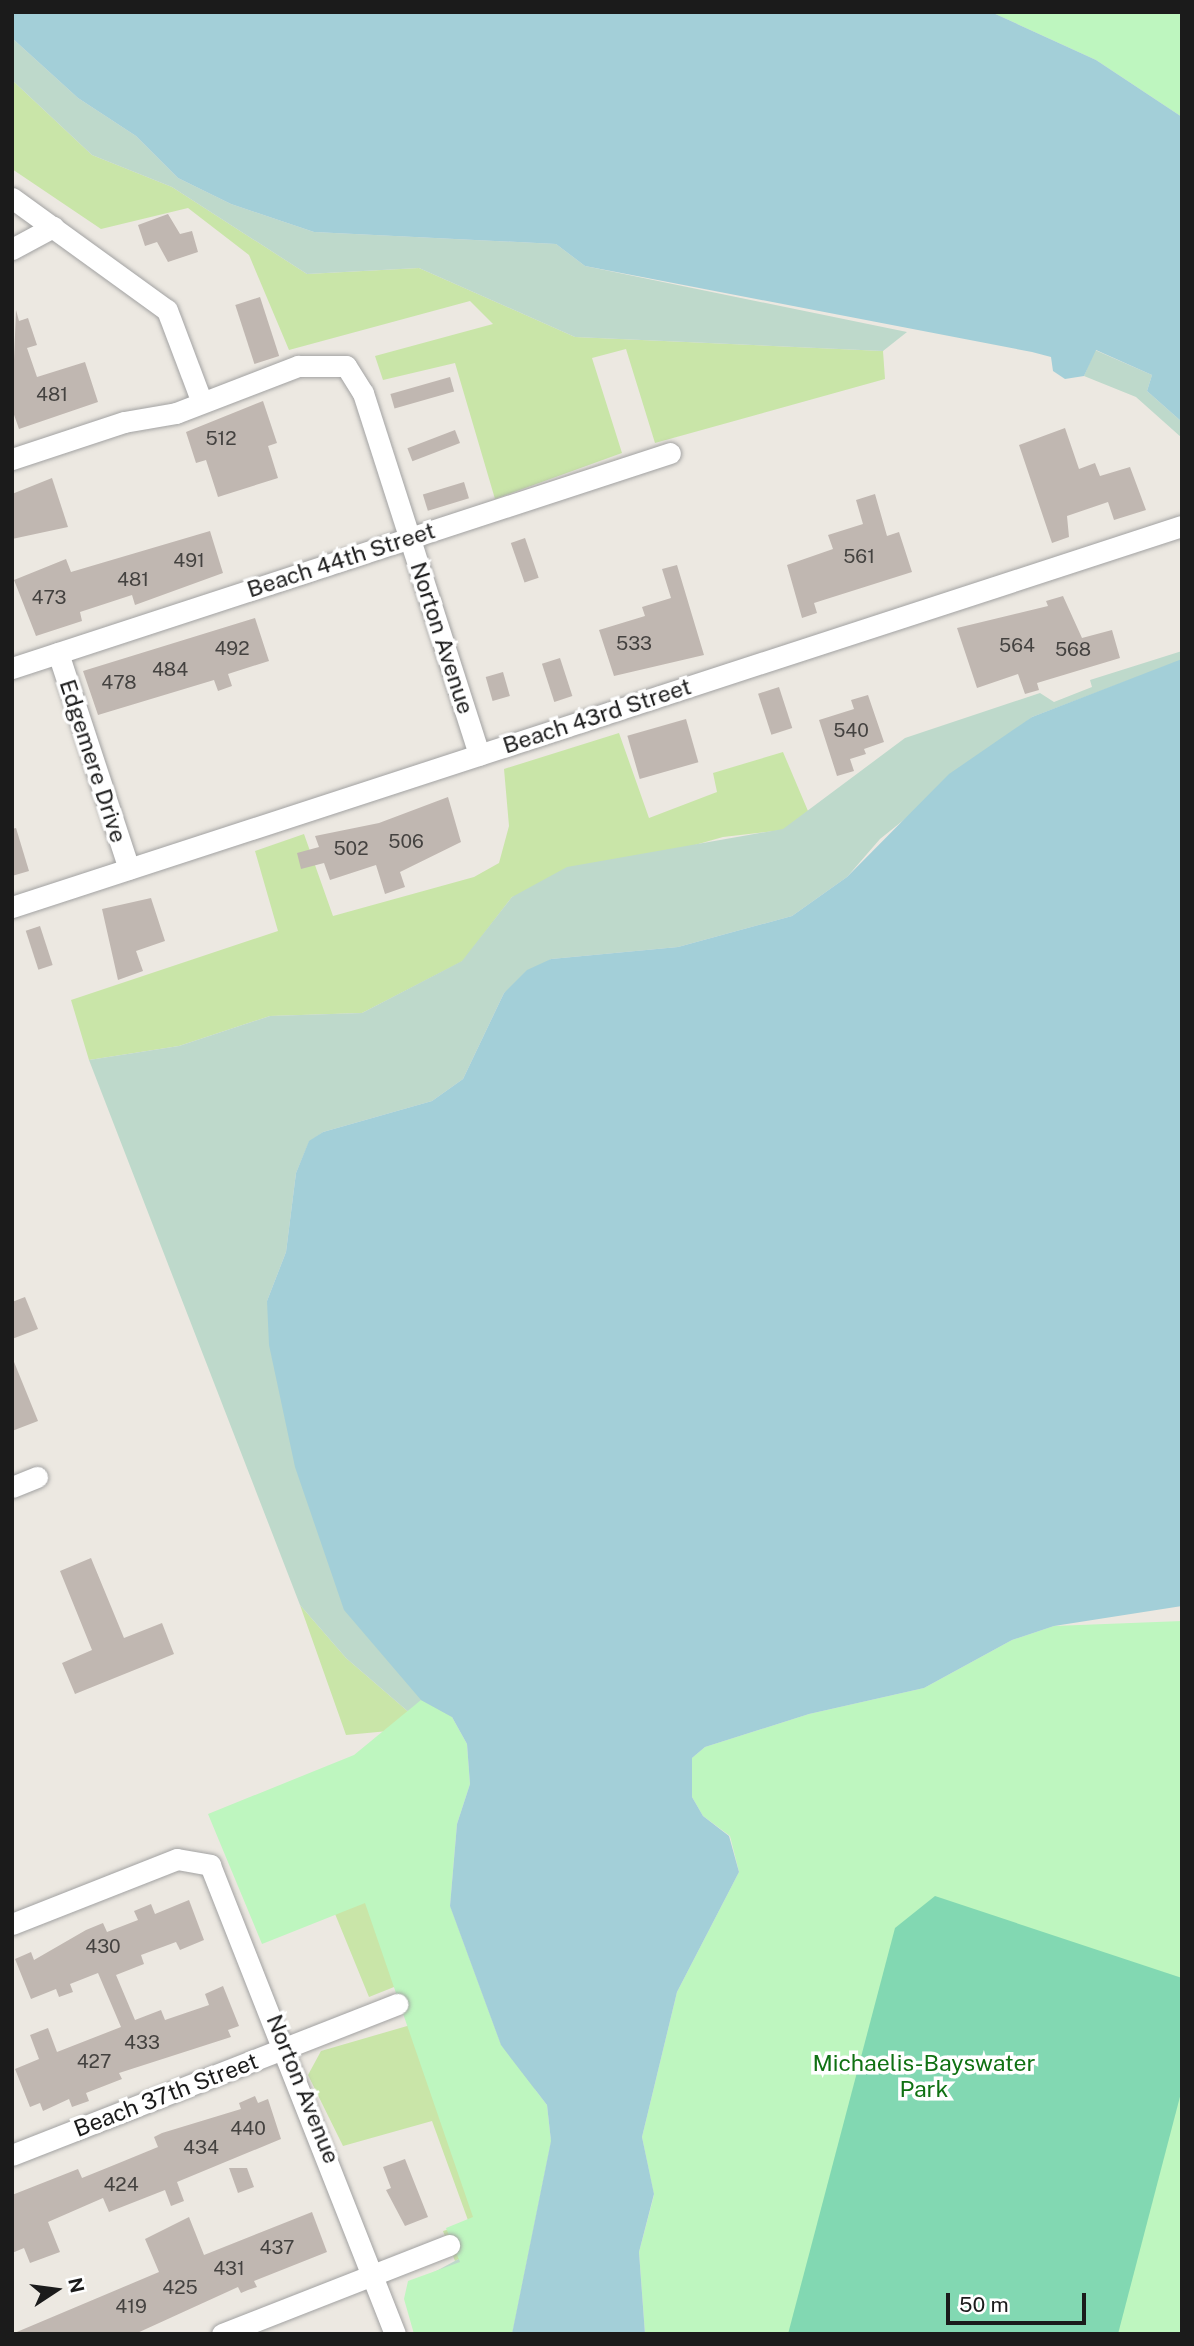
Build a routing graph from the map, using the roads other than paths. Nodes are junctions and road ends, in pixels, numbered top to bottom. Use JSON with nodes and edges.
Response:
{"nodes":[{"id":1,"x":12,"y":198,"type":"edge"},
{"id":2,"x":53,"y":226,"type":"junction"},
{"id":3,"x":12,"y":249,"type":"edge"},
{"id":4,"x":201,"y":400,"type":"junction"},
{"id":5,"x":670,"y":453,"type":"dead end"},
{"id":6,"x":12,"y":459,"type":"edge"},
{"id":7,"x":1182,"y":526,"type":"edge"},
{"id":8,"x":410,"y":537,"type":"junction"},
{"id":9,"x":58,"y":653,"type":"junction"},
{"id":10,"x":12,"y":668,"type":"edge"},
{"id":11,"x":480,"y":755,"type":"junction"},
{"id":12,"x":129,"y":869,"type":"junction"},
{"id":13,"x":12,"y":906,"type":"edge"},
{"id":14,"x":37,"y":1477,"type":"dead end"},
{"id":15,"x":12,"y":1487,"type":"edge"},
{"id":16,"x":12,"y":1924,"type":"edge"},
{"id":17,"x":398,"y":2004,"type":"dead end"},
{"id":18,"x":287,"y":2047,"type":"junction"},
{"id":19,"x":12,"y":2155,"type":"edge"},
{"id":20,"x":449,"y":2245,"type":"dead end"},
{"id":21,"x":376,"y":2274,"type":"junction"},
{"id":22,"x":222,"y":2334,"type":"edge"},
{"id":23,"x":395,"y":2334,"type":"edge"}],
"edges":[{"from":1,"to":2,"type":"street"},
{"from":2,"to":3,"type":"street"},
{"from":2,"to":4,"type":"street"},
{"from":4,"to":6,"type":"street"},
{"from":4,"to":8,"type":"street","name":"Norton Avenue"},
{"from":5,"to":8,"type":"street","name":"Beach 44th Street"},
{"from":7,"to":11,"type":"street","name":"Beach 43rd Street"},
{"from":8,"to":9,"type":"street","name":"Beach 44th Street"},
{"from":8,"to":11,"type":"street","name":"Norton Avenue"},
{"from":9,"to":10,"type":"street","name":"Beach 44th Street"},
{"from":9,"to":12,"type":"street","name":"Edgemere Drive"},
{"from":11,"to":12,"type":"street","name":"Beach 43rd Street"},
{"from":12,"to":13,"type":"street","name":"Beach 43rd Street"},
{"from":14,"to":15,"type":"street"},
{"from":16,"to":18,"type":"street","name":"Norton Avenue"},
{"from":17,"to":18,"type":"street","name":"Beach 37th Street"},
{"from":18,"to":19,"type":"street","name":"Beach 37th Street"},
{"from":18,"to":21,"type":"street","name":"Norton Avenue"},
{"from":20,"to":21,"type":"street"},
{"from":21,"to":22,"type":"street"},
{"from":21,"to":23,"type":"street","name":"Norton Avenue"}]}
